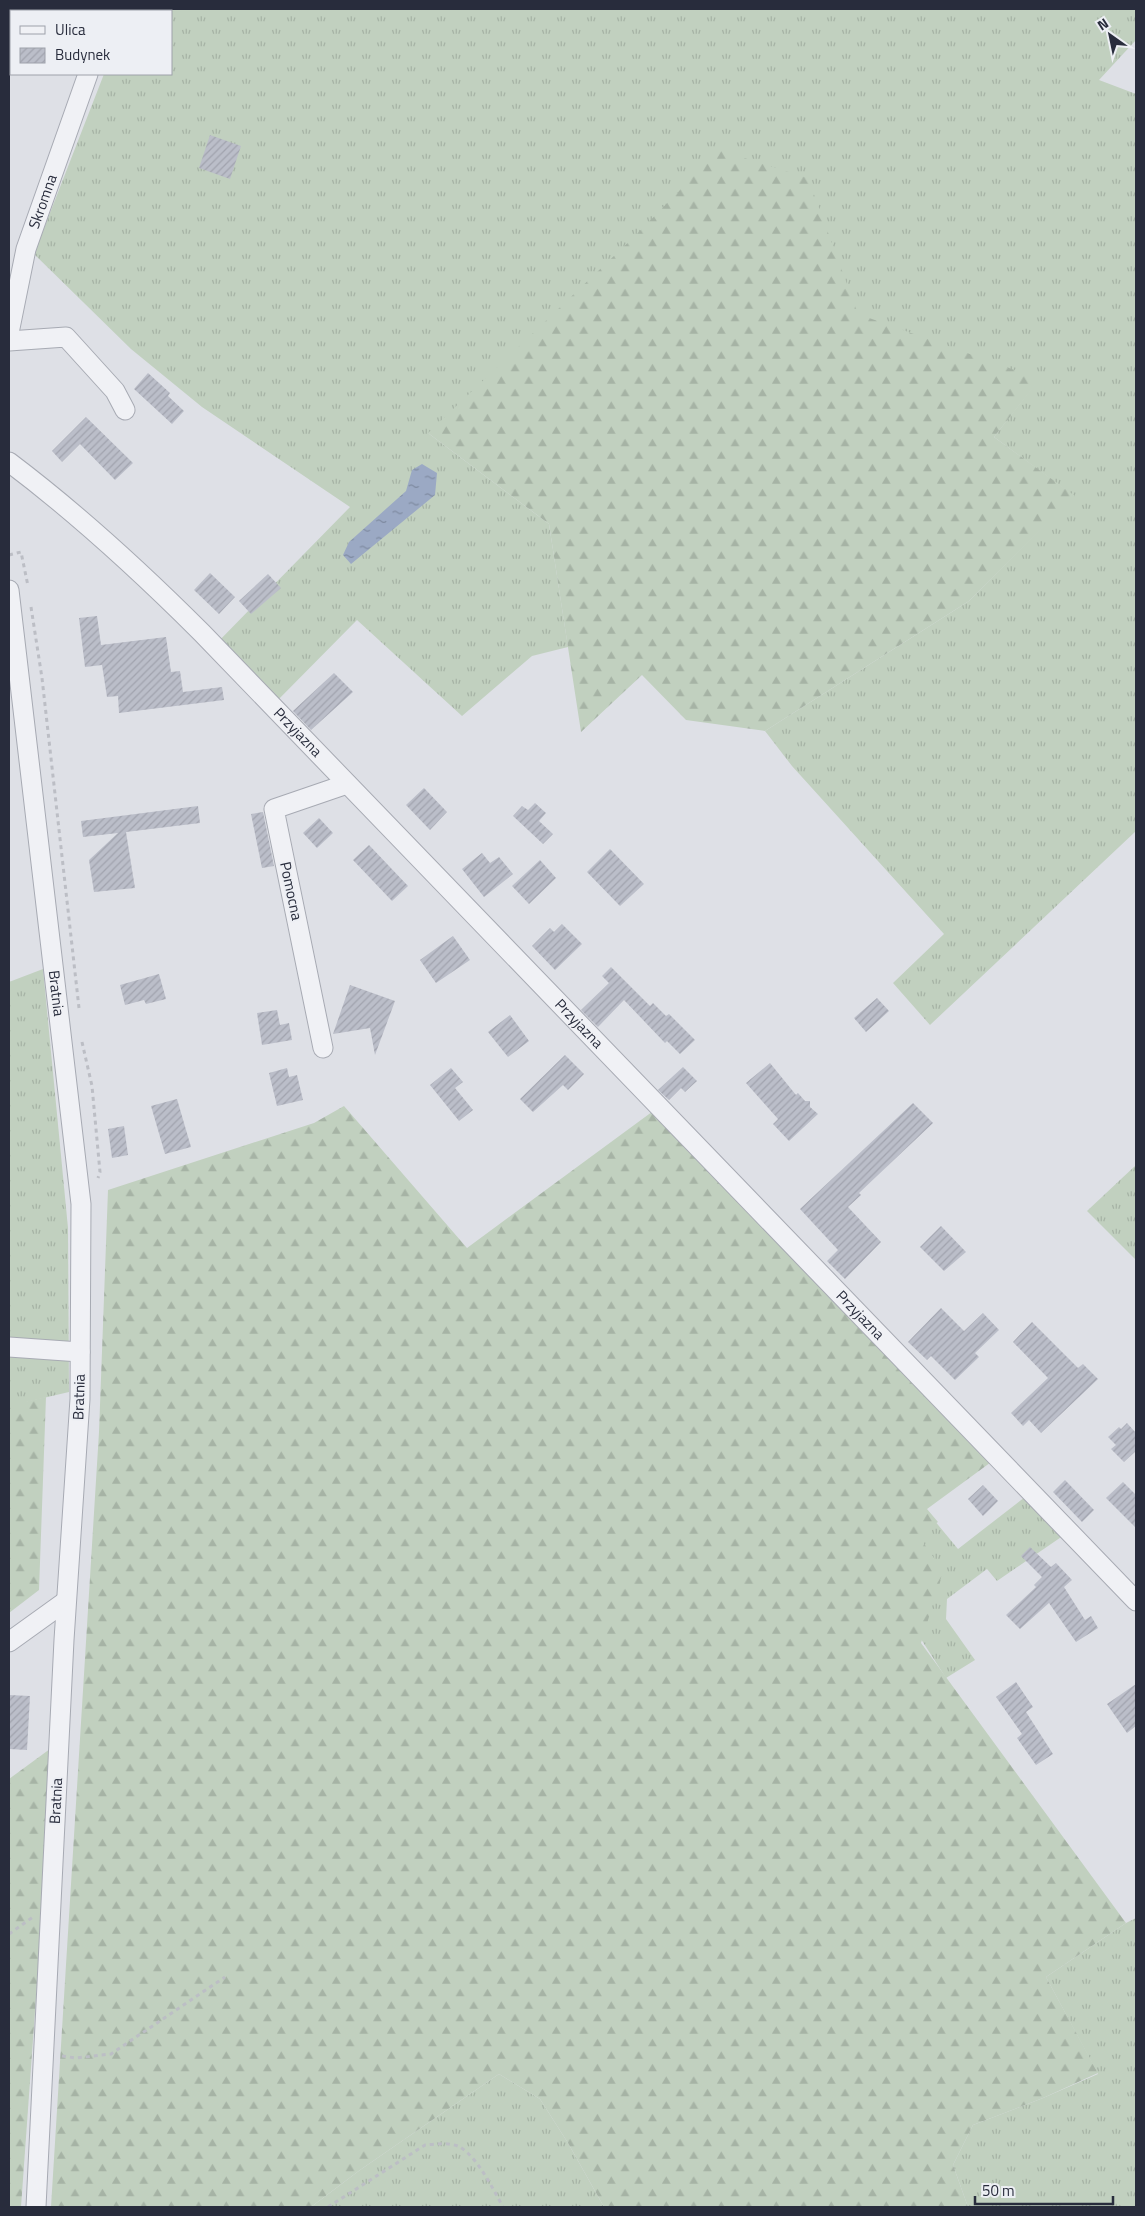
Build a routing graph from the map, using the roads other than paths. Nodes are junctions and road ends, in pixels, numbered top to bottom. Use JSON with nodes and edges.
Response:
{"nodes":[{"id":1,"x":88,"y":75,"type":"edge"},
{"id":2,"x":9,"y":333,"type":"edge"},
{"id":3,"x":9,"y":341,"type":"edge"},
{"id":4,"x":124,"y":410,"type":"dead end"},
{"id":5,"x":9,"y":462,"type":"edge"},
{"id":6,"x":9,"y":590,"type":"edge"},
{"id":7,"x":347,"y":784,"type":"junction"},
{"id":8,"x":323,"y":1048,"type":"dead end"},
{"id":9,"x":9,"y":1348,"type":"edge"},
{"id":10,"x":80,"y":1352,"type":"junction"},
{"id":11,"x":66,"y":1601,"type":"junction"},
{"id":12,"x":1136,"y":1601,"type":"edge"},
{"id":13,"x":9,"y":1642,"type":"edge"},
{"id":14,"x":36,"y":2207,"type":"edge"}],
"edges":[{"from":1,"to":2,"type":"street","name":"Skromna"},
{"from":3,"to":4,"type":"street"},
{"from":5,"to":7,"type":"street","name":"Przyjazna"},
{"from":6,"to":10,"type":"street","name":"Bratnia"},
{"from":7,"to":8,"type":"street","name":"Pomocna"},
{"from":7,"to":12,"type":"street","name":"Przyjazna"},
{"from":9,"to":10,"type":"street"},
{"from":10,"to":11,"type":"street","name":"Bratnia"},
{"from":11,"to":13,"type":"street"},
{"from":11,"to":14,"type":"street","name":"Bratnia"}]}
